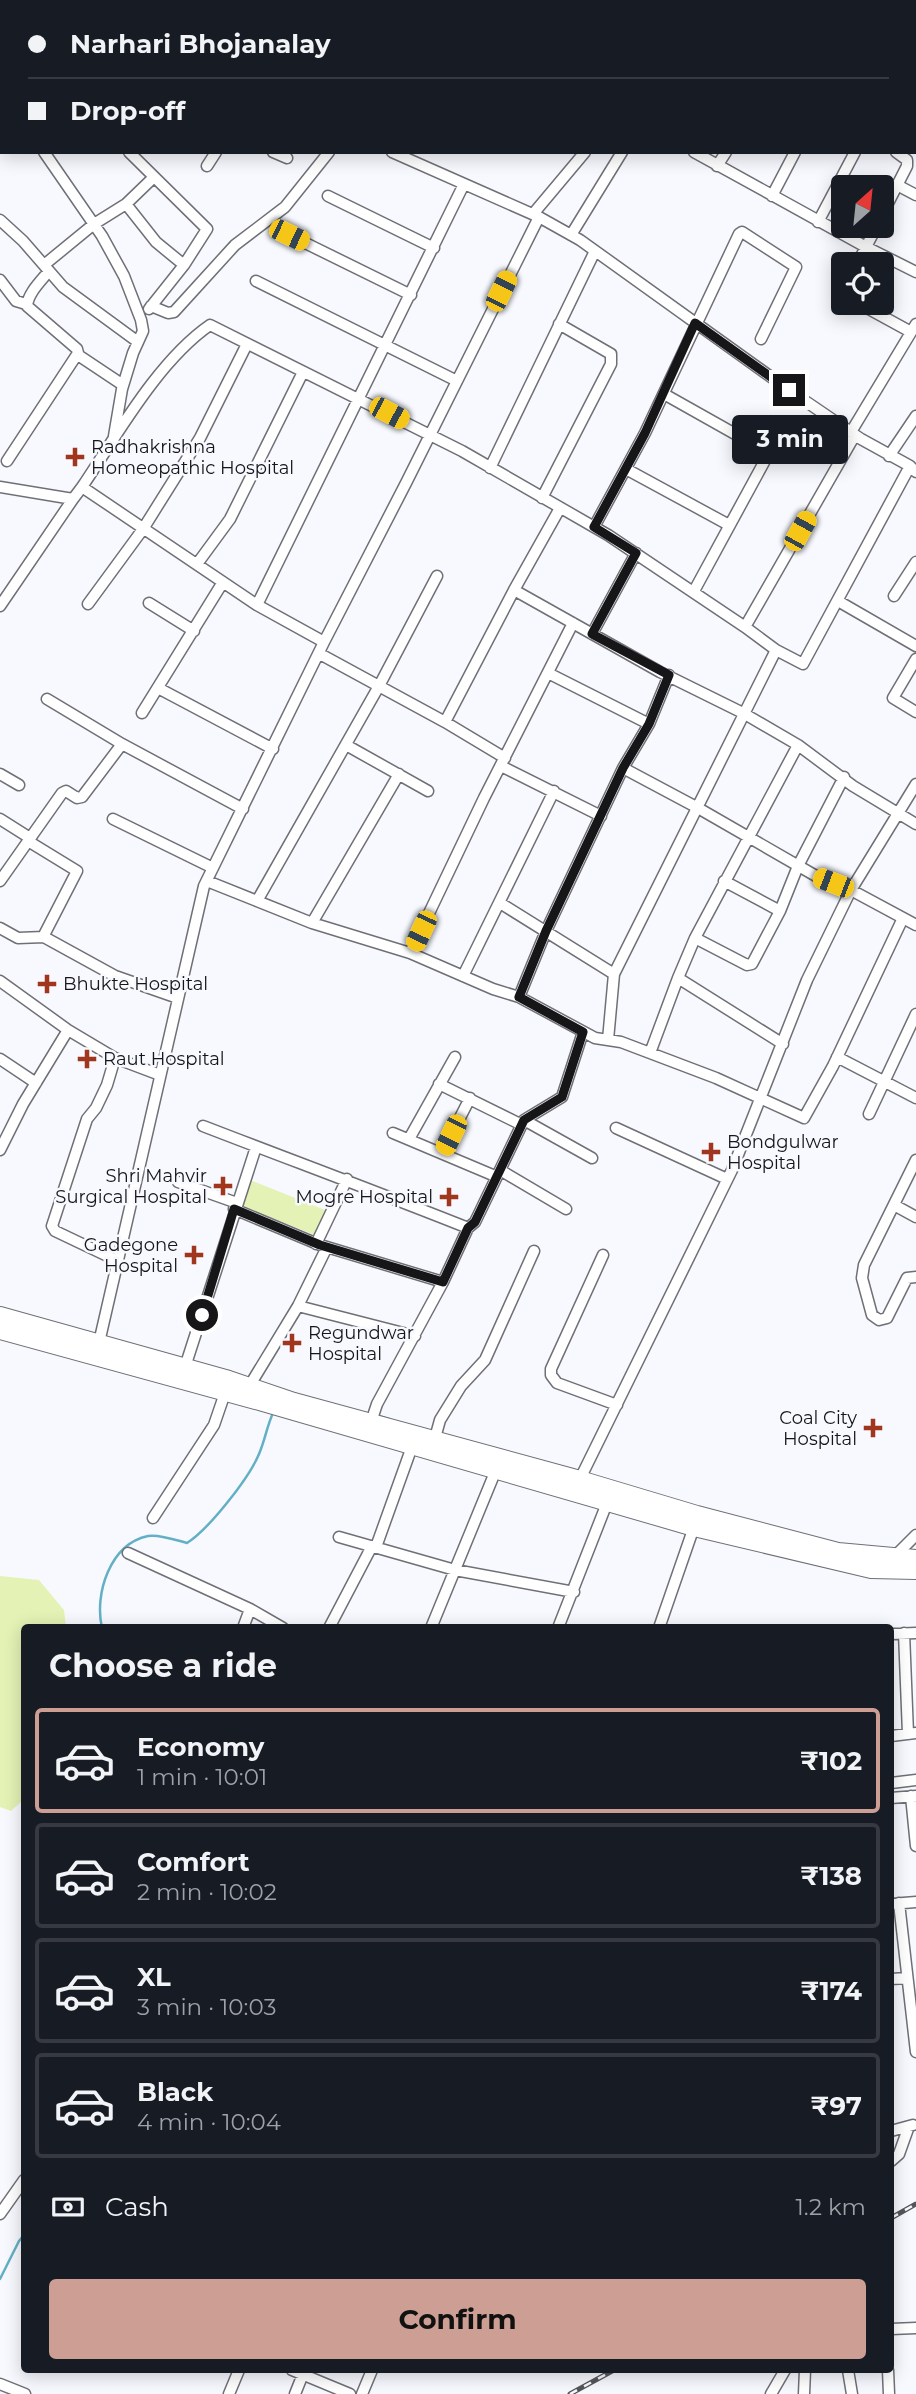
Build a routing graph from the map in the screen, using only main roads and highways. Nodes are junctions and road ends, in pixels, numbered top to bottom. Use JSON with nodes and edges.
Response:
{"nodes":[{"id":1,"x":0,"y":1315,"type":"edge"},
{"id":2,"x":0,"y":1331,"type":"edge"},
{"id":3,"x":98,"y":1349,"type":"junction"},
{"id":4,"x":265,"y":1397,"type":"junction"},
{"id":5,"x":300,"y":1408,"type":"junction"},
{"id":6,"x":414,"y":1441,"type":"junction"},
{"id":7,"x":498,"y":1464,"type":"junction"},
{"id":8,"x":577,"y":1486,"type":"junction"},
{"id":9,"x":653,"y":1509,"type":"junction"},
{"id":10,"x":696,"y":1521,"type":"junction"},
{"id":11,"x":916,"y":1558,"type":"edge"},
{"id":12,"x":916,"y":1571,"type":"edge"}],
"edges":[{"from":1,"to":3,"type":"highway"},
{"from":2,"to":3,"type":"highway"},
{"from":3,"to":4,"type":"highway"},
{"from":3,"to":4,"type":"highway"},
{"from":4,"to":5,"type":"highway"},
{"from":5,"to":6,"type":"highway"},
{"from":5,"to":6,"type":"highway"},
{"from":6,"to":7,"type":"highway"},
{"from":6,"to":7,"type":"highway"},
{"from":7,"to":8,"type":"highway"},
{"from":8,"to":9,"type":"highway"},
{"from":8,"to":9,"type":"highway"},
{"from":9,"to":10,"type":"highway"},
{"from":10,"to":11,"type":"highway"},
{"from":10,"to":12,"type":"highway"}]}
